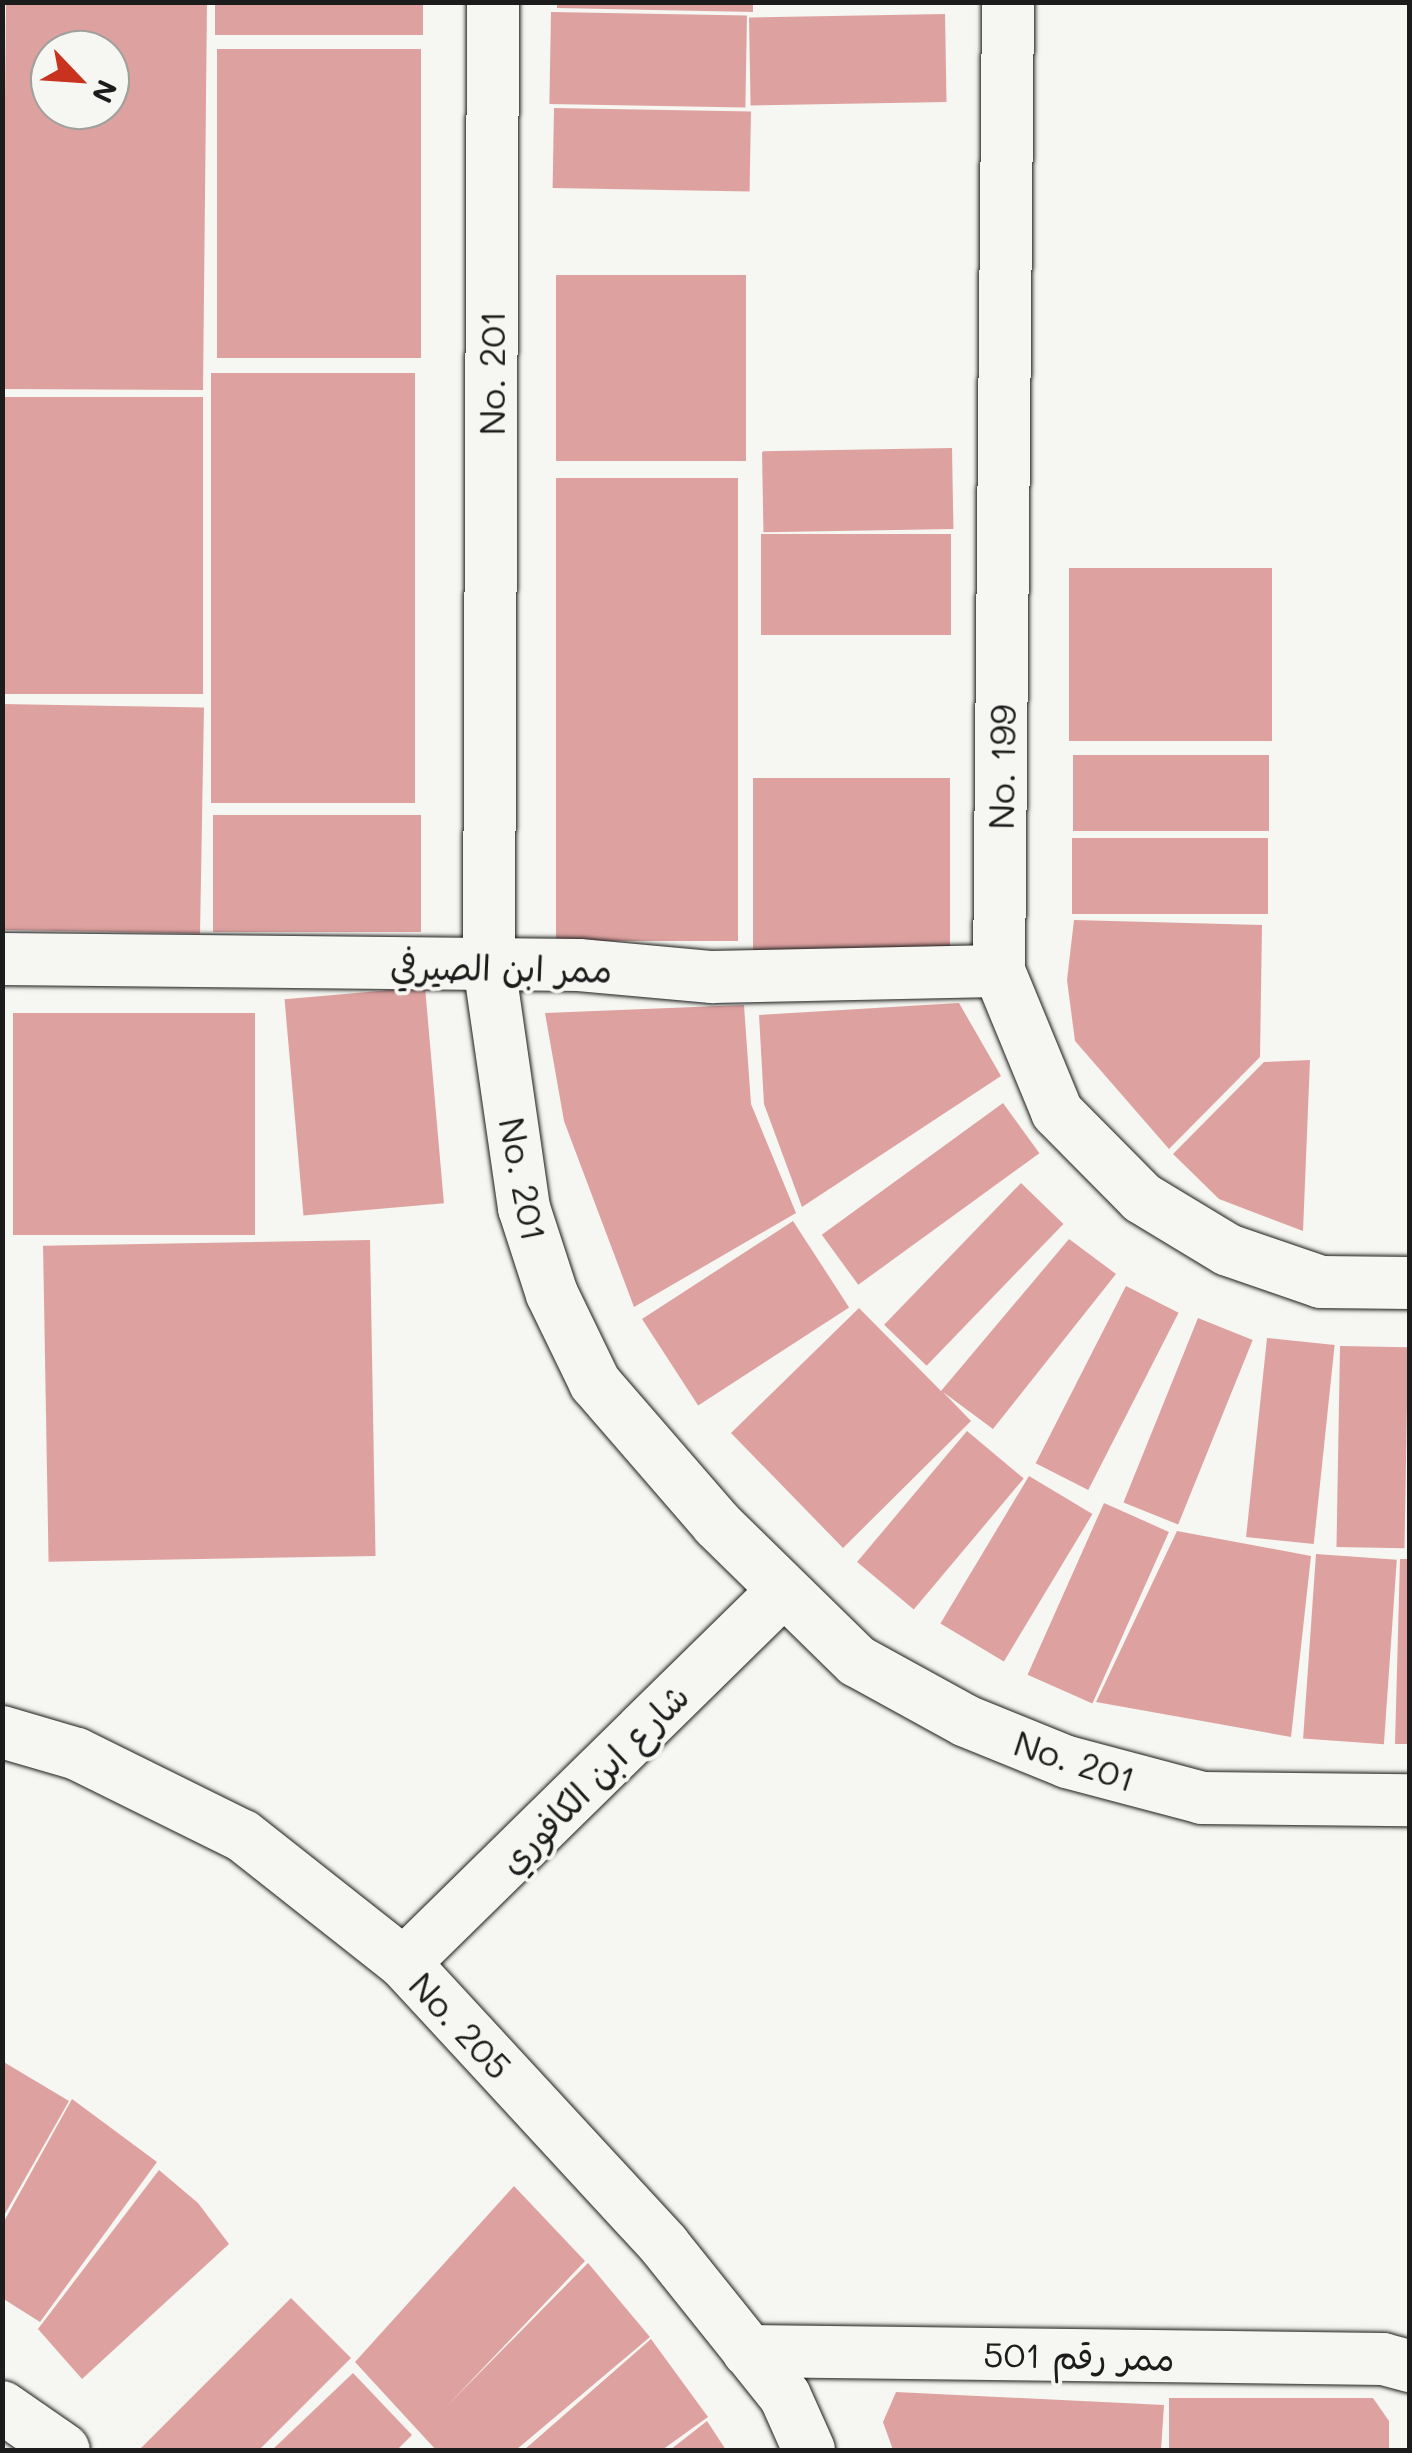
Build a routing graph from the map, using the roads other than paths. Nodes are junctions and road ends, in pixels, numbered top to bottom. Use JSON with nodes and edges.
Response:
{"nodes":[{"id":1,"x":493,"y":2,"type":"edge"},
{"id":2,"x":1008,"y":2,"type":"edge"},
{"id":3,"x":2,"y":959,"type":"edge"},
{"id":4,"x":489,"y":965,"type":"junction"},
{"id":5,"x":998,"y":971,"type":"junction"},
{"id":6,"x":1410,"y":1283,"type":"edge"},
{"id":7,"x":782,"y":1592,"type":"junction"},
{"id":8,"x":2,"y":1732,"type":"edge"},
{"id":9,"x":1410,"y":1800,"type":"edge"},
{"id":10,"x":404,"y":1964,"type":"junction"},
{"id":11,"x":748,"y":2351,"type":"junction"},
{"id":12,"x":1410,"y":2366,"type":"edge"},
{"id":13,"x":2,"y":2407,"type":"edge"},
{"id":14,"x":57,"y":2448,"type":"edge"},
{"id":15,"x":809,"y":2450,"type":"edge"}],
"edges":[{"from":1,"to":4,"type":"street","name":"No. 201"},
{"from":2,"to":5,"type":"street","name":"No. 199"},
{"from":3,"to":4,"type":"street","name":"ممر ابن الصيرفي"},
{"from":4,"to":5,"type":"street","name":"ممر ابن الصيرفي"},
{"from":4,"to":7,"type":"street","name":"No. 201"},
{"from":5,"to":6,"type":"street","name":"No. 199"},
{"from":7,"to":9,"type":"street","name":"No. 201"},
{"from":7,"to":10,"type":"street","name":"شارع ابن الكافوري"},
{"from":8,"to":10,"type":"street","name":"No. 205"},
{"from":10,"to":11,"type":"street","name":"No. 205"},
{"from":11,"to":12,"type":"street","name":"ممر رقم 501"},
{"from":11,"to":15,"type":"street","name":"No. 205"},
{"from":13,"to":14,"type":"street"}]}
